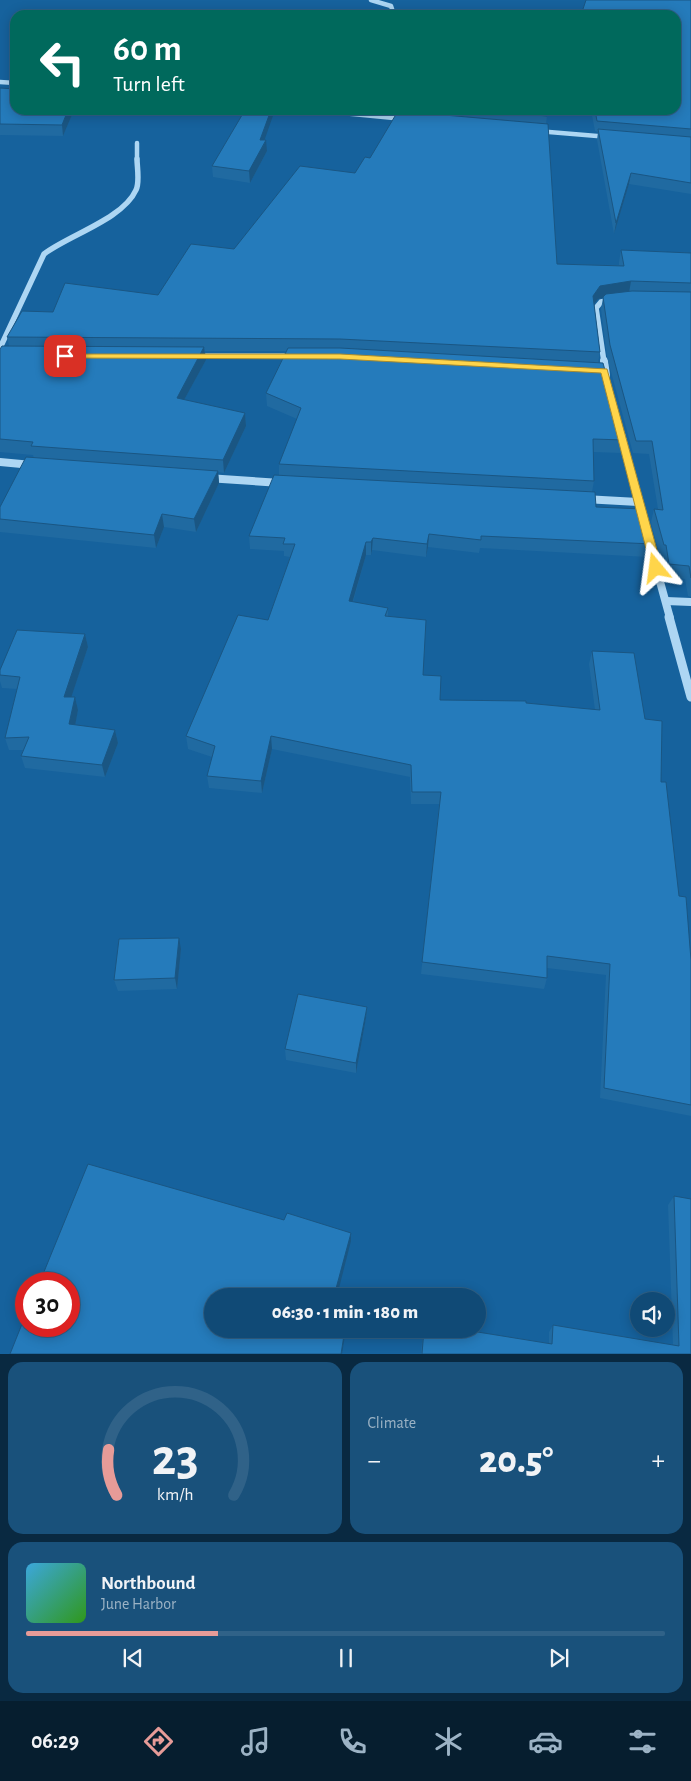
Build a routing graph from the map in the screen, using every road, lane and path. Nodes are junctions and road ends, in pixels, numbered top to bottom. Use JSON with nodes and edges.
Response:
{"nodes":[{"id":1,"x":371,"y":0,"type":"edge"},
{"id":2,"x":392,"y":10,"type":"edge"},
{"id":3,"x":363,"y":115,"type":"edge"},
{"id":4,"x":384,"y":117,"type":"joint"},
{"id":5,"x":413,"y":119,"type":"edge"},
{"id":6,"x":530,"y":130,"type":"edge"},
{"id":7,"x":615,"y":137,"type":"edge"},
{"id":8,"x":137,"y":143,"type":"dead end"},
{"id":9,"x":623,"y":298,"type":"edge"},
{"id":10,"x":0,"y":348,"type":"edge"},
{"id":11,"x":0,"y":354,"type":"edge"},
{"id":12,"x":9,"y":354,"type":"edge"},
{"id":13,"x":190,"y":356,"type":"edge"},
{"id":14,"x":300,"y":356,"type":"edge"},
{"id":15,"x":595,"y":370,"type":"edge"},
{"id":16,"x":604,"y":370,"type":"junction"},
{"id":17,"x":607,"y":380,"type":"edge"},
{"id":18,"x":619,"y":427,"type":"edge"},
{"id":19,"x":0,"y":462,"type":"edge"},
{"id":20,"x":41,"y":466,"type":"edge"},
{"id":21,"x":196,"y":478,"type":"edge"},
{"id":22,"x":291,"y":484,"type":"edge"},
{"id":23,"x":580,"y":499,"type":"edge"},
{"id":24,"x":638,"y":502,"type":"junction"},
{"id":25,"x":666,"y":601,"type":"junction"},
{"id":26,"x":691,"y":602,"type":"edge"},
{"id":27,"x":691,"y":697,"type":"edge"}],
"edges":[{"from":1,"to":2,"type":"street"},
{"from":3,"to":4,"type":"street"},
{"from":4,"to":5,"type":"street"},
{"from":6,"to":7,"type":"street"},
{"from":8,"to":10,"type":"street"},
{"from":9,"to":16,"type":"street"},
{"from":11,"to":12,"type":"street"},
{"from":13,"to":14,"type":"street"},
{"from":15,"to":16,"type":"street"},
{"from":16,"to":17,"type":"street"},
{"from":18,"to":24,"type":"street"},
{"from":19,"to":20,"type":"street"},
{"from":21,"to":22,"type":"street"},
{"from":23,"to":24,"type":"street"},
{"from":24,"to":25,"type":"street"},
{"from":25,"to":26,"type":"street"},
{"from":25,"to":27,"type":"street"}]}
